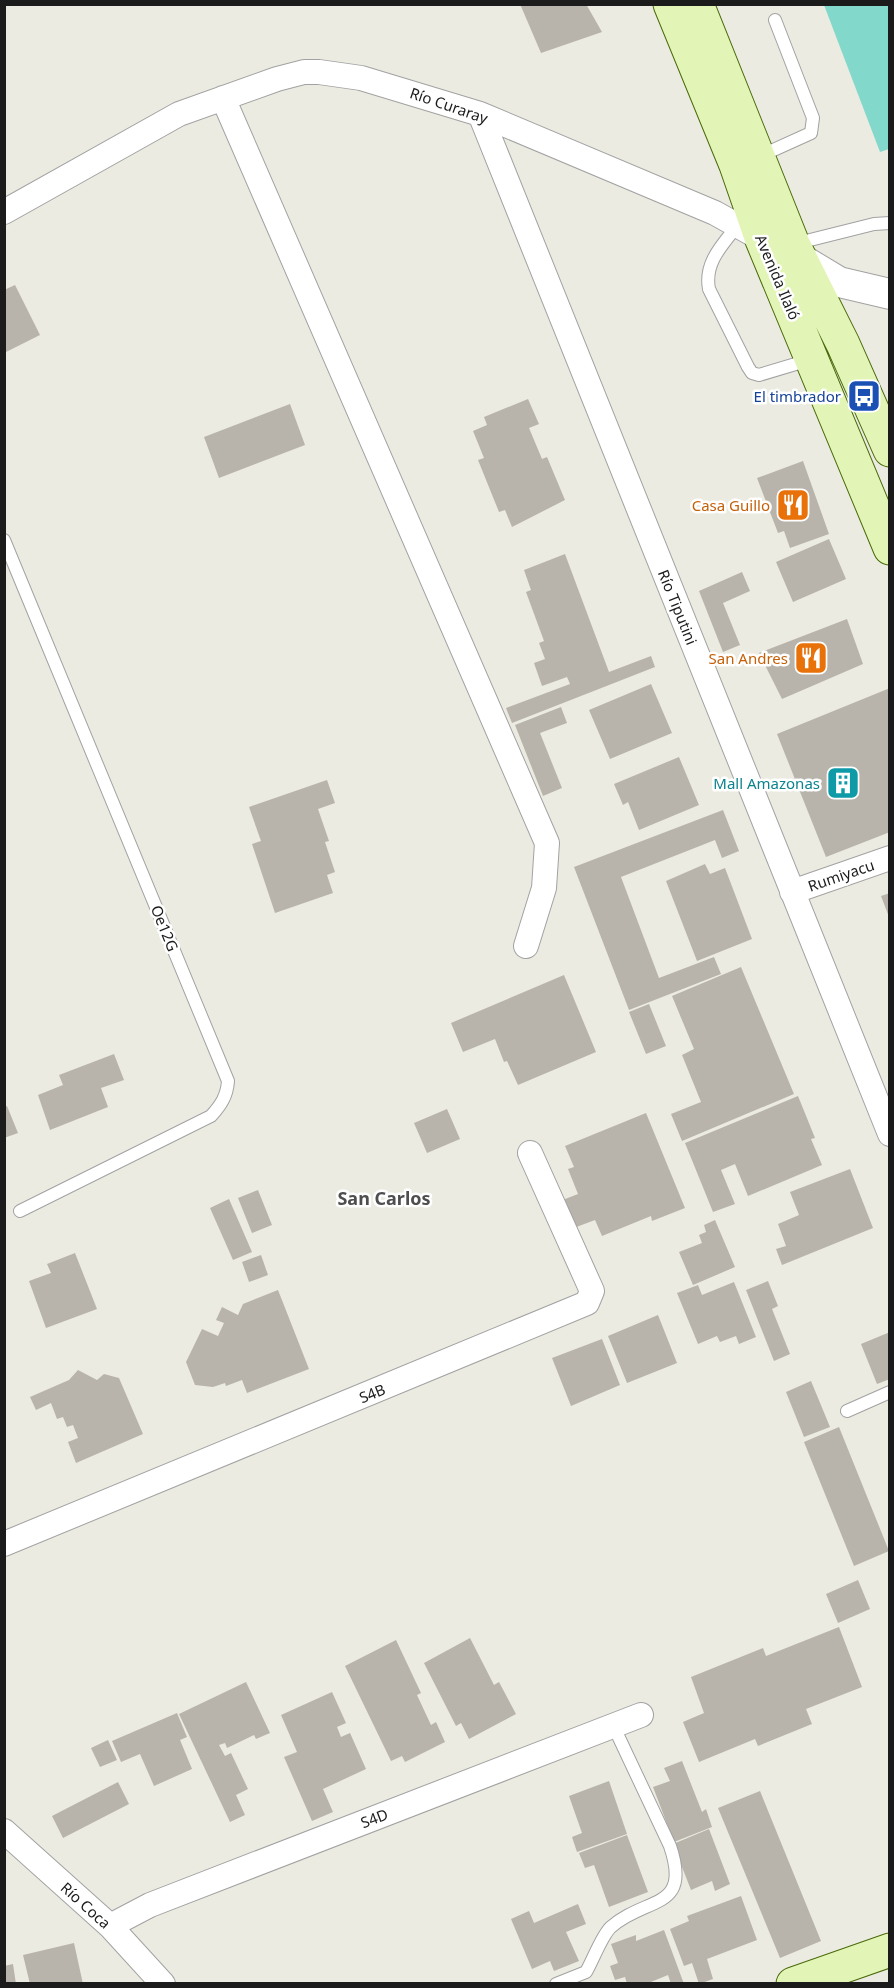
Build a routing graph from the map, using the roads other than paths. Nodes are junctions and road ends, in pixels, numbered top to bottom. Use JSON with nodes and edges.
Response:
{"nodes":[{"id":1,"x":670,"y":4,"type":"edge"},
{"id":2,"x":697,"y":4,"type":"edge"},
{"id":3,"x":775,"y":20,"type":"dead end"},
{"id":4,"x":223,"y":98,"type":"junction"},
{"id":5,"x":480,"y":114,"type":"junction"},
{"id":6,"x":759,"y":156,"type":"junction"},
{"id":7,"x":4,"y":212,"type":"edge"},
{"id":8,"x":890,"y":223,"type":"edge"},
{"id":9,"x":774,"y":242,"type":"junction"},
{"id":10,"x":890,"y":294,"type":"edge"},
{"id":11,"x":813,"y":359,"type":"junction"},
{"id":12,"x":890,"y":450,"type":"edge"},
{"id":13,"x":4,"y":540,"type":"edge"},
{"id":14,"x":890,"y":548,"type":"edge"},
{"id":15,"x":890,"y":858,"type":"edge"},
{"id":16,"x":792,"y":892,"type":"junction"},
{"id":17,"x":526,"y":946,"type":"dead end"},
{"id":18,"x":890,"y":1134,"type":"edge"},
{"id":19,"x":530,"y":1153,"type":"dead end"},
{"id":20,"x":20,"y":1211,"type":"dead end"},
{"id":21,"x":890,"y":1392,"type":"edge"},
{"id":22,"x":847,"y":1412,"type":"dead end"},
{"id":23,"x":4,"y":1544,"type":"edge"},
{"id":24,"x":641,"y":1714,"type":"dead end"},
{"id":25,"x":613,"y":1725,"type":"junction"},
{"id":26,"x":4,"y":1831,"type":"edge"},
{"id":27,"x":110,"y":1926,"type":"junction"},
{"id":28,"x":890,"y":1950,"type":"edge"},
{"id":29,"x":163,"y":1983,"type":"edge"},
{"id":30,"x":556,"y":1983,"type":"edge"},
{"id":31,"x":793,"y":1983,"type":"edge"}],
"edges":[{"from":1,"to":9,"type":"main road","name":"Avenida Ilaló"},
{"from":2,"to":6,"type":"main road","name":"Avenida Ilaló"},
{"from":3,"to":6,"type":"lane"},
{"from":4,"to":5,"type":"street","name":"Río Curaray"},
{"from":4,"to":7,"type":"street","name":"Río Curaray"},
{"from":4,"to":17,"type":"street"},
{"from":5,"to":9,"type":"street","name":"Río Curaray"},
{"from":5,"to":16,"type":"street","name":"Río Tiputini"},
{"from":6,"to":9,"type":"main road","name":"Avenida Ilaló"},
{"from":8,"to":9,"type":"lane"},
{"from":9,"to":10,"type":"street","name":"Río Curaray"},
{"from":9,"to":11,"type":"main road","name":"Avenida Ilaló"},
{"from":9,"to":11,"type":"lane"},
{"from":9,"to":12,"type":"main road","name":"Avenida Ilaló"},
{"from":11,"to":14,"type":"main road","name":"Avenida Ilaló"},
{"from":13,"to":20,"type":"lane","name":"Oe12G"},
{"from":15,"to":16,"type":"street","name":"Rumiyacu"},
{"from":16,"to":18,"type":"street","name":"Río Tiputini"},
{"from":19,"to":23,"type":"street","name":"S4B"},
{"from":21,"to":22,"type":"lane"},
{"from":24,"to":25,"type":"street","name":"S4D"},
{"from":25,"to":27,"type":"street","name":"S4D"},
{"from":25,"to":30,"type":"lane"},
{"from":26,"to":27,"type":"street","name":"Río Coca"},
{"from":27,"to":29,"type":"street","name":"Río Coca"},
{"from":28,"to":31,"type":"main road"}]}
